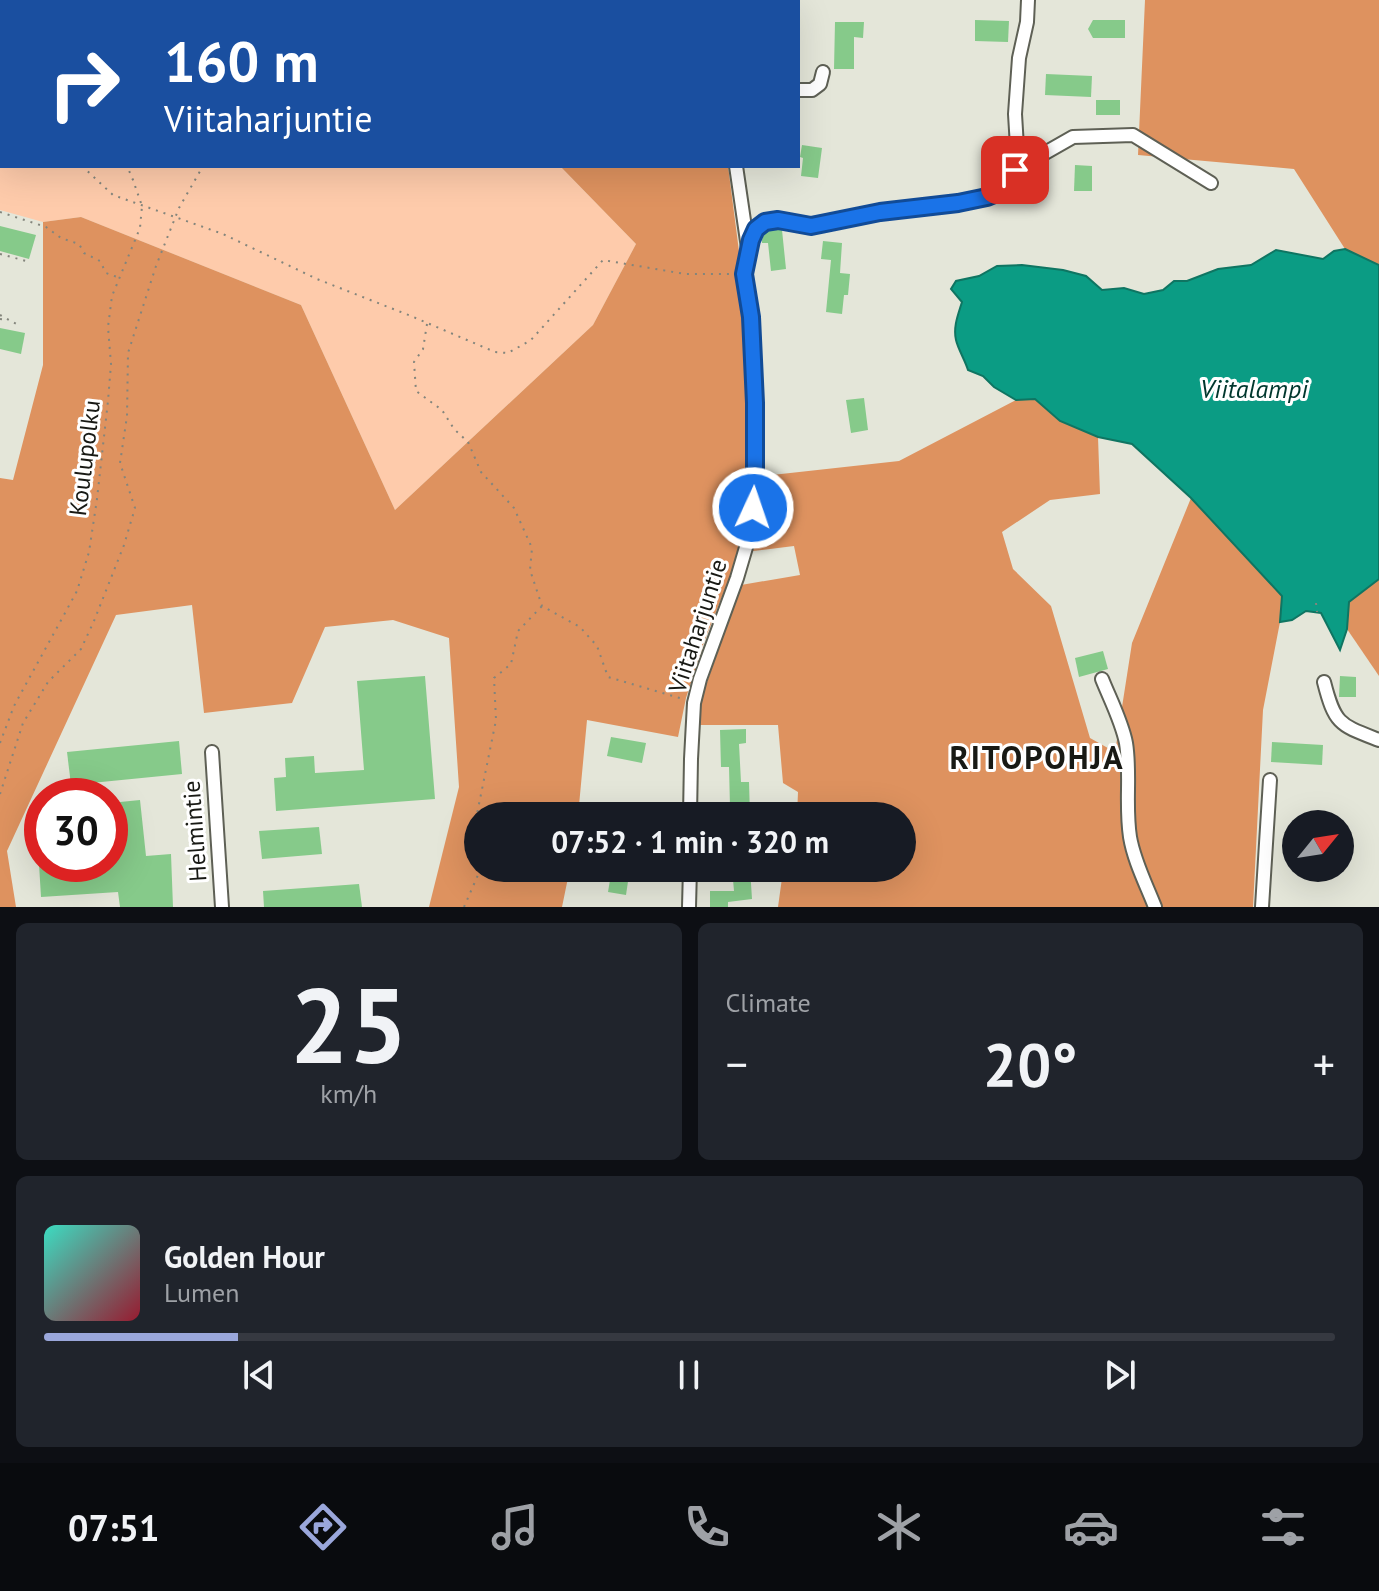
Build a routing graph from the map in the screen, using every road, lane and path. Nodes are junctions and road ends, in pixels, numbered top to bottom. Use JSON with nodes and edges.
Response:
{"nodes":[{"id":1,"x":1028,"y":0,"type":"edge"},
{"id":2,"x":823,"y":72,"type":"dead end"},
{"id":3,"x":800,"y":90,"type":"edge"},
{"id":4,"x":84,"y":168,"type":"edge"},
{"id":5,"x":128,"y":168,"type":"edge"},
{"id":6,"x":202,"y":168,"type":"edge"},
{"id":7,"x":736,"y":168,"type":"edge"},
{"id":8,"x":1015,"y":170,"type":"junction"},
{"id":9,"x":1211,"y":183,"type":"dead end"},
{"id":10,"x":142,"y":206,"type":"junction"},
{"id":11,"x":0,"y":212,"type":"edge"},
{"id":12,"x":175,"y":217,"type":"junction"},
{"id":13,"x":748,"y":252,"type":"junction"},
{"id":14,"x":0,"y":254,"type":"edge"},
{"id":15,"x":30,"y":262,"type":"dead end"},
{"id":16,"x":744,"y":274,"type":"junction"},
{"id":17,"x":120,"y":278,"type":"junction"},
{"id":18,"x":0,"y":317,"type":"edge"},
{"id":19,"x":427,"y":323,"type":"junction"},
{"id":20,"x":20,"y":326,"type":"dead end"},
{"id":21,"x":1316,"y":603,"type":"dead end"},
{"id":22,"x":542,"y":606,"type":"junction"},
{"id":23,"x":1317,"y":612,"type":"dead end"},
{"id":24,"x":1102,"y":679,"type":"dead end"},
{"id":25,"x":1324,"y":682,"type":"dead end"},
{"id":26,"x":694,"y":703,"type":"junction"},
{"id":27,"x":1379,"y":740,"type":"edge"},
{"id":28,"x":0,"y":743,"type":"edge"},
{"id":29,"x":212,"y":752,"type":"dead end"},
{"id":30,"x":1270,"y":780,"type":"dead end"},
{"id":31,"x":0,"y":794,"type":"edge"},
{"id":32,"x":479,"y":802,"type":"edge"},
{"id":33,"x":690,"y":802,"type":"edge"},
{"id":34,"x":475,"y":882,"type":"edge"},
{"id":35,"x":690,"y":882,"type":"edge"},
{"id":36,"x":222,"y":907,"type":"edge"},
{"id":37,"x":464,"y":907,"type":"edge"},
{"id":38,"x":689,"y":907,"type":"edge"},
{"id":39,"x":1155,"y":907,"type":"edge"},
{"id":40,"x":1262,"y":907,"type":"edge"}],
"edges":[{"from":1,"to":8,"type":"street"},
{"from":2,"to":3,"type":"street"},
{"from":4,"to":10,"type":"path"},
{"from":5,"to":10,"type":"path"},
{"from":6,"to":12,"type":"path"},
{"from":7,"to":13,"type":"street"},
{"from":8,"to":9,"type":"street"},
{"from":8,"to":13,"type":"street","name":"Viitaharjuntie"},
{"from":10,"to":12,"type":"path"},
{"from":10,"to":17,"type":"path","name":"Koulupolku"},
{"from":11,"to":17,"type":"path"},
{"from":12,"to":19,"type":"path"},
{"from":12,"to":31,"type":"path"},
{"from":13,"to":16,"type":"street","name":"Viitaharjuntie"},
{"from":14,"to":15,"type":"path"},
{"from":16,"to":19,"type":"path"},
{"from":16,"to":26,"type":"street","name":"Viitaharjuntie"},
{"from":17,"to":28,"type":"path","name":"Koulupolku"},
{"from":18,"to":20,"type":"path"},
{"from":19,"to":22,"type":"path"},
{"from":21,"to":23,"type":"path"},
{"from":22,"to":26,"type":"path"},
{"from":22,"to":32,"type":"path"},
{"from":24,"to":39,"type":"street"},
{"from":25,"to":27,"type":"street"},
{"from":26,"to":33,"type":"street","name":"Viitaharjuntie"},
{"from":29,"to":36,"type":"street","name":"Helmintie"},
{"from":30,"to":40,"type":"street"},
{"from":34,"to":37,"type":"path"},
{"from":35,"to":38,"type":"street"}]}
